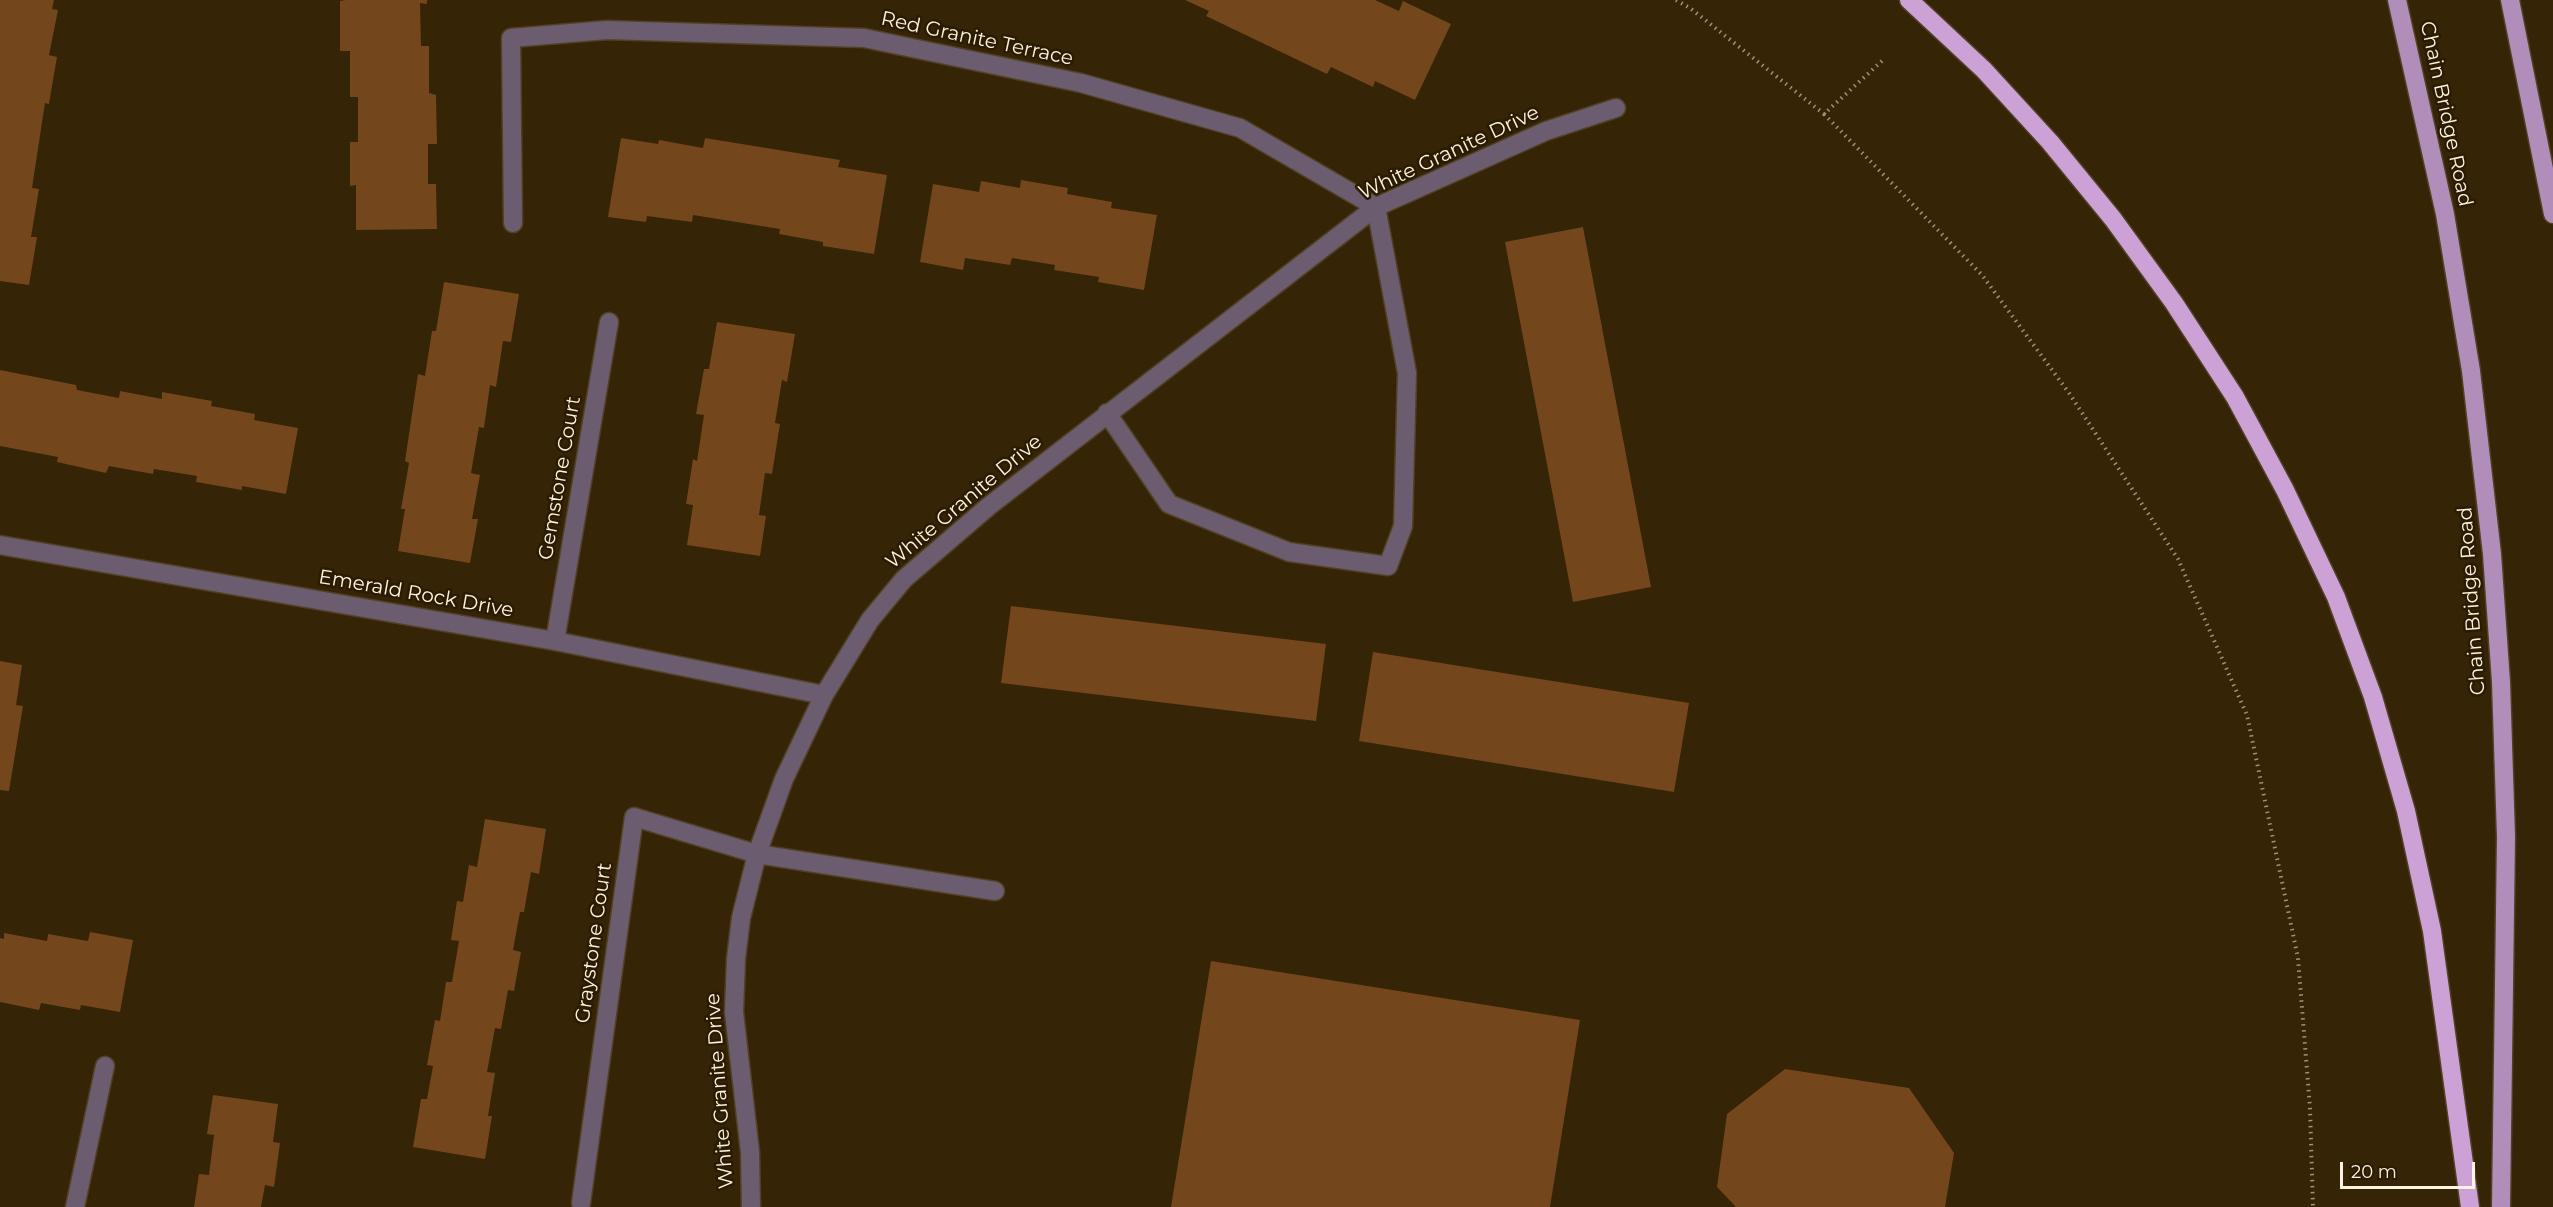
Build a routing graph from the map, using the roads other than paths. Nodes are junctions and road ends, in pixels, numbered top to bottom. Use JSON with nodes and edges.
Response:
{"nodes":[{"id":1,"x":1909,"y":0,"type":"edge"},
{"id":2,"x":2397,"y":0,"type":"edge"},
{"id":3,"x":2510,"y":0,"type":"edge"},
{"id":4,"x":1616,"y":108,"type":"dead end"},
{"id":5,"x":1376,"y":207,"type":"junction"},
{"id":6,"x":2553,"y":214,"type":"edge"},
{"id":7,"x":513,"y":223,"type":"dead end"},
{"id":8,"x":609,"y":322,"type":"dead end"},
{"id":9,"x":1107,"y":413,"type":"junction"},
{"id":10,"x":0,"y":545,"type":"edge"},
{"id":11,"x":555,"y":641,"type":"junction"},
{"id":12,"x":824,"y":695,"type":"junction"},
{"id":13,"x":757,"y":854,"type":"junction"},
{"id":14,"x":995,"y":891,"type":"dead end"},
{"id":15,"x":105,"y":1066,"type":"dead end"},
{"id":16,"x":581,"y":1203,"type":"dead end"},
{"id":17,"x":75,"y":1207,"type":"edge"},
{"id":18,"x":751,"y":1207,"type":"edge"},
{"id":19,"x":2470,"y":1207,"type":"edge"},
{"id":20,"x":2501,"y":1207,"type":"edge"}],
"edges":[{"from":1,"to":19,"type":"highway"},
{"from":2,"to":20,"type":"main road","name":"Chain Bridge Road"},
{"from":3,"to":6,"type":"main road"},
{"from":4,"to":5,"type":"street","name":"White Granite Drive"},
{"from":5,"to":7,"type":"street","name":"Red Granite Terrace"},
{"from":5,"to":9,"type":"street","name":"White Granite Drive"},
{"from":5,"to":9,"type":"street"},
{"from":8,"to":11,"type":"street","name":"Gemstone Court"},
{"from":9,"to":12,"type":"street","name":"White Granite Drive"},
{"from":10,"to":11,"type":"street","name":"Emerald Rock Drive"},
{"from":11,"to":12,"type":"street","name":"Emerald Rock Drive"},
{"from":12,"to":13,"type":"street","name":"White Granite Drive"},
{"from":13,"to":14,"type":"street"},
{"from":13,"to":16,"type":"street","name":"Graystone Court"},
{"from":13,"to":18,"type":"street","name":"White Granite Drive"},
{"from":15,"to":17,"type":"street"}]}
